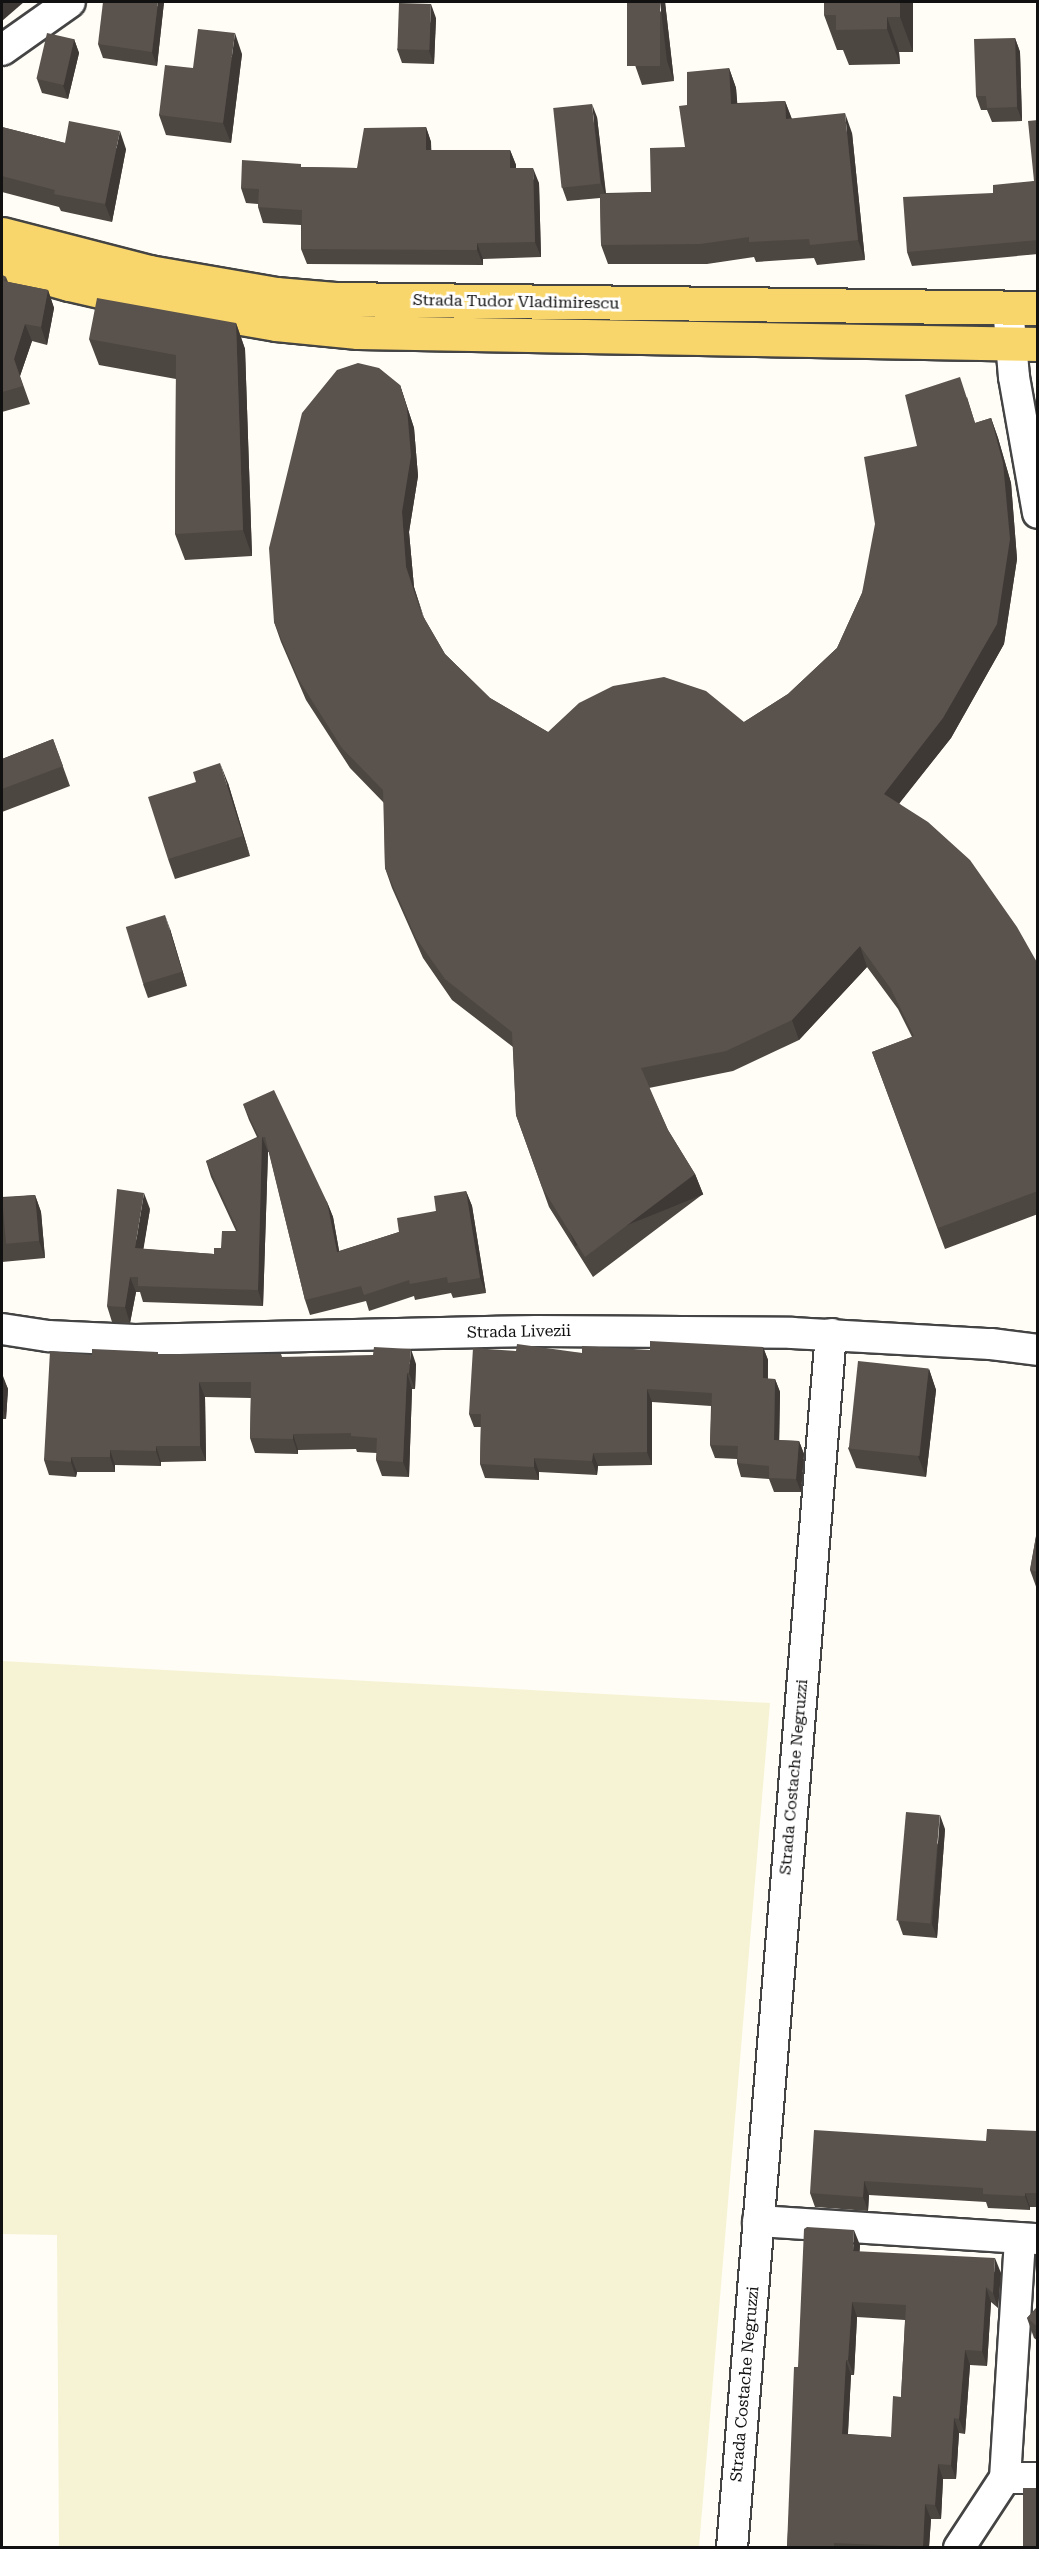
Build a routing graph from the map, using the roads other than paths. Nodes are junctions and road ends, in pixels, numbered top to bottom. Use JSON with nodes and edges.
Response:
{"nodes":[{"id":1,"x":70,"y":2,"type":"edge"},
{"id":2,"x":2,"y":50,"type":"edge"},
{"id":3,"x":2,"y":234,"type":"edge"},
{"id":4,"x":2,"y":265,"type":"edge"},
{"id":5,"x":1023,"y":308,"type":"edge"},
{"id":6,"x":1024,"y":343,"type":"edge"},
{"id":7,"x":1038,"y":513,"type":"edge"},
{"id":8,"x":2,"y":1329,"type":"edge"},
{"id":9,"x":831,"y":1334,"type":"junction"},
{"id":10,"x":1038,"y":1350,"type":"edge"},
{"id":11,"x":758,"y":2221,"type":"junction"},
{"id":12,"x":1029,"y":2238,"type":"edge"},
{"id":13,"x":1005,"y":2478,"type":"junction"},
{"id":14,"x":1038,"y":2478,"type":"edge"},
{"id":15,"x":732,"y":2547,"type":"edge"},
{"id":16,"x":959,"y":2547,"type":"edge"}],
"edges":[{"from":1,"to":2,"type":"street"},
{"from":3,"to":5,"type":"main road","name":"Strada Tudor Vladimirescu"},
{"from":4,"to":6,"type":"main road","name":"Strada Tudor Vladimirescu"},
{"from":5,"to":6,"type":"street"},
{"from":6,"to":7,"type":"street"},
{"from":8,"to":9,"type":"street","name":"Strada Livezii"},
{"from":9,"to":10,"type":"street","name":"Strada Livezii"},
{"from":9,"to":11,"type":"street","name":"Strada Costache Negruzzi"},
{"from":11,"to":12,"type":"street"},
{"from":11,"to":15,"type":"street","name":"Strada Costache Negruzzi"},
{"from":12,"to":13,"type":"street"},
{"from":13,"to":14,"type":"street"},
{"from":13,"to":16,"type":"street"}]}
